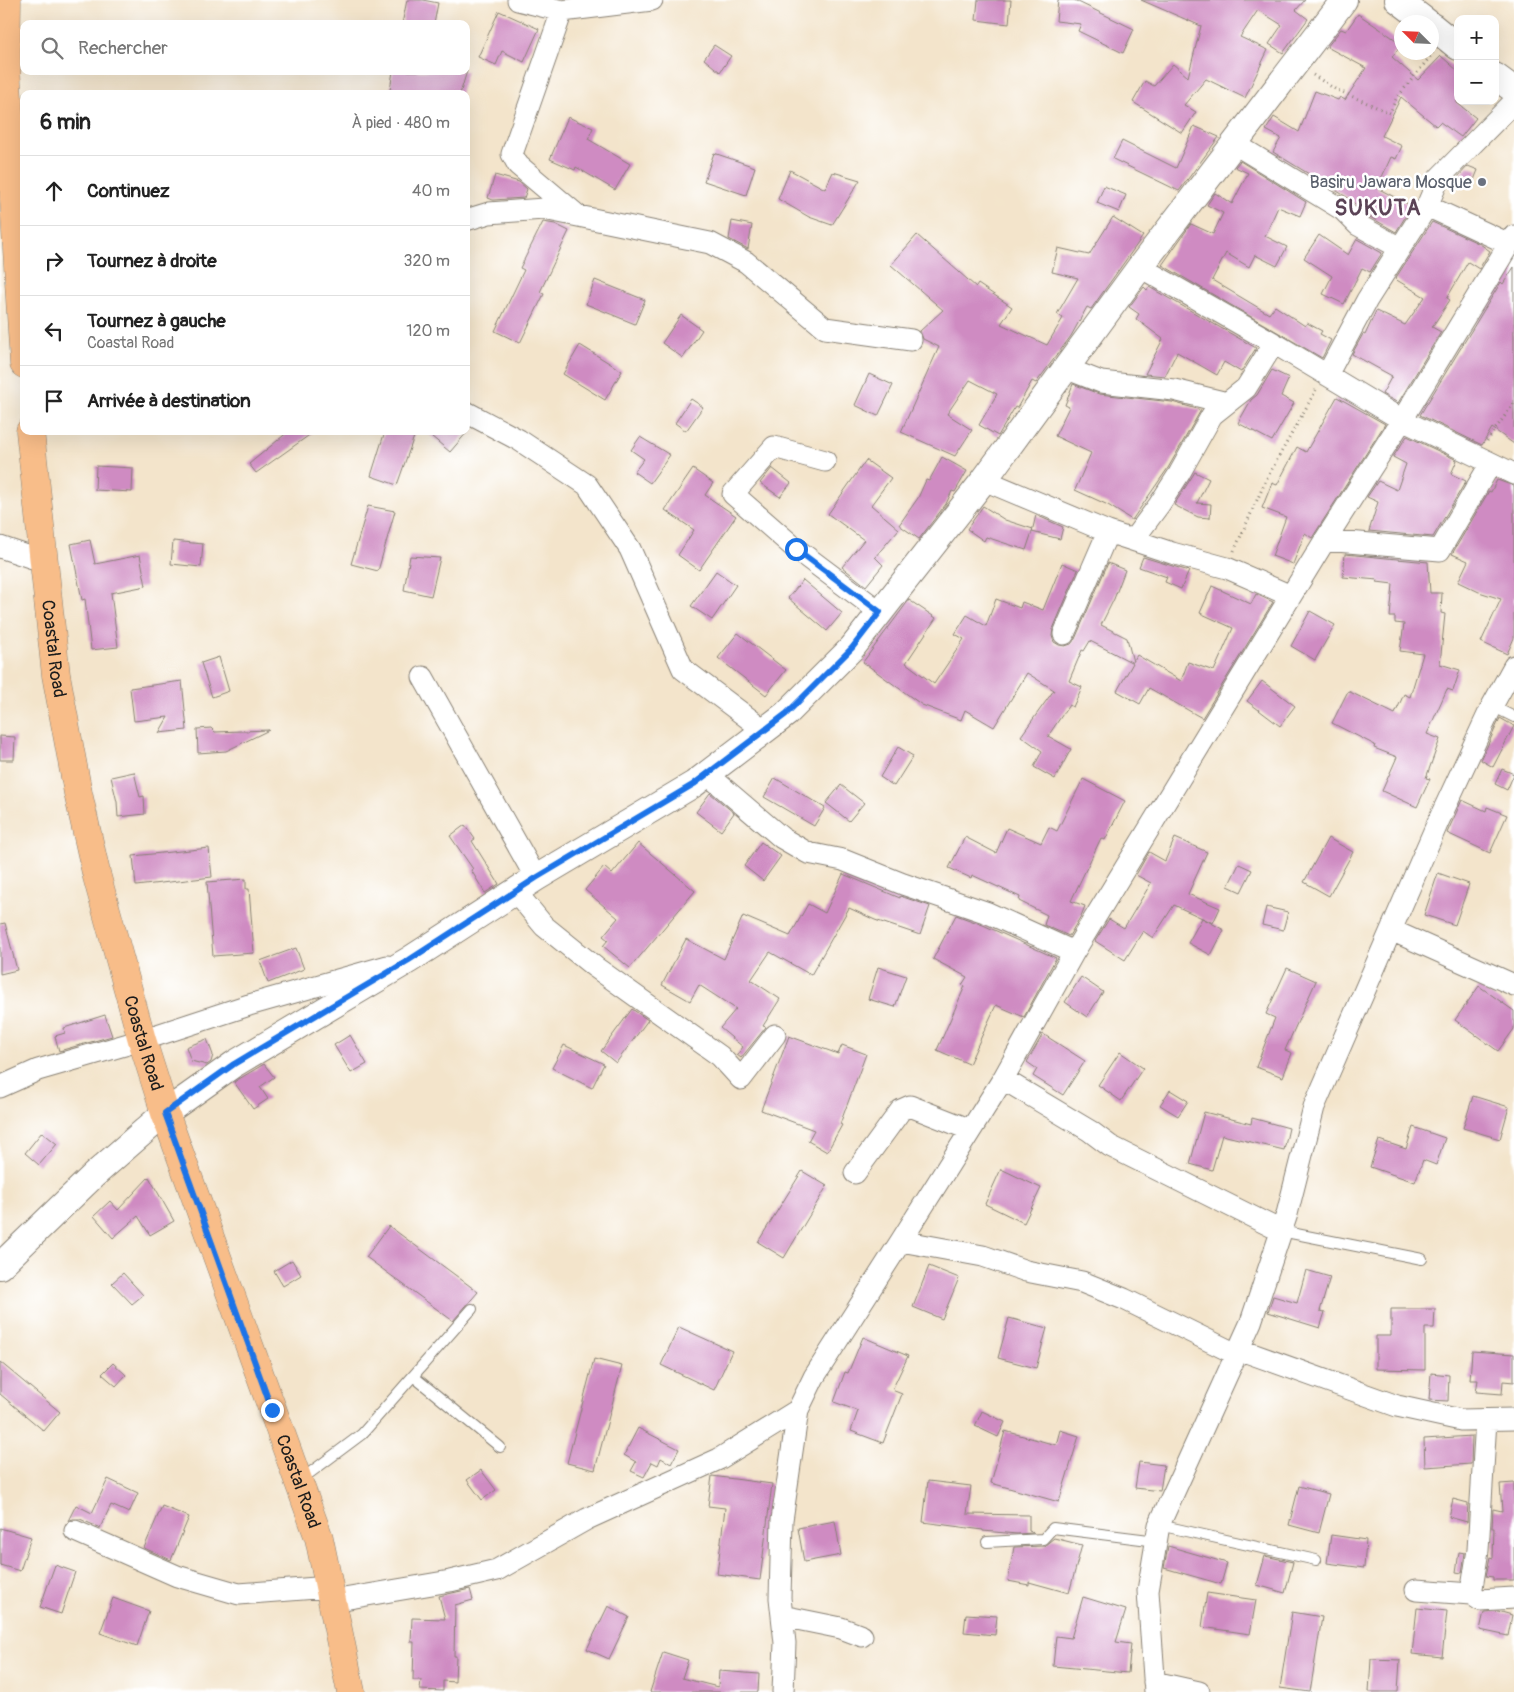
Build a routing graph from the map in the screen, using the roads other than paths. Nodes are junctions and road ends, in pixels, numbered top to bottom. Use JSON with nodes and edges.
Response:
{"nodes":[{"id":1,"x":7,"y":0,"type":"edge"},
{"id":2,"x":518,"y":0,"type":"edge"},
{"id":3,"x":652,"y":0,"type":"edge"},
{"id":4,"x":1344,"y":0,"type":"edge"},
{"id":5,"x":1398,"y":0,"type":"edge"},
{"id":6,"x":562,"y":11,"type":"junction"},
{"id":7,"x":1441,"y":33,"type":"edge"},
{"id":8,"x":1499,"y":79,"type":"edge"},
{"id":9,"x":1514,"y":90,"type":"edge"},
{"id":10,"x":1514,"y":102,"type":"edge"},
{"id":11,"x":1235,"y":144,"type":"junction"},
{"id":12,"x":1427,"y":206,"type":"junction"},
{"id":13,"x":579,"y":216,"type":"junction"},
{"id":14,"x":470,"y":219,"type":"edge"},
{"id":15,"x":1511,"y":240,"type":"edge"},
{"id":16,"x":1400,"y":248,"type":"junction"},
{"id":17,"x":1140,"y":267,"type":"junction"},
{"id":18,"x":20,"y":298,"type":"edge"},
{"id":19,"x":911,"y":340,"type":"dead end"},
{"id":20,"x":1274,"y":343,"type":"junction"},
{"id":21,"x":1065,"y":368,"type":"junction"},
{"id":22,"x":1326,"y":374,"type":"junction"},
{"id":23,"x":1227,"y":403,"type":"junction"},
{"id":24,"x":470,"y":414,"type":"edge"},
{"id":25,"x":1402,"y":420,"type":"junction"},
{"id":26,"x":30,"y":435,"type":"edge"},
{"id":27,"x":1484,"y":460,"type":"junction"},
{"id":28,"x":825,"y":461,"type":"dead end"},
{"id":29,"x":1514,"y":474,"type":"edge"},
{"id":30,"x":984,"y":480,"type":"junction"},
{"id":31,"x":1108,"y":532,"type":"junction"},
{"id":32,"x":1133,"y":540,"type":"junction"},
{"id":33,"x":1325,"y":540,"type":"junction"},
{"id":34,"x":0,"y":547,"type":"edge"},
{"id":35,"x":44,"y":562,"type":"junction"},
{"id":36,"x":1291,"y":596,"type":"junction"},
{"id":37,"x":880,"y":612,"type":"junction"},
{"id":38,"x":1064,"y":634,"type":"dead end"},
{"id":39,"x":1514,"y":666,"type":"edge"},
{"id":40,"x":423,"y":678,"type":"dead end"},
{"id":41,"x":1492,"y":706,"type":"junction"},
{"id":42,"x":1514,"y":717,"type":"edge"},
{"id":43,"x":764,"y":730,"type":"junction"},
{"id":44,"x":707,"y":774,"type":"junction"},
{"id":45,"x":525,"y":884,"type":"junction"},
{"id":46,"x":1391,"y":930,"type":"junction"},
{"id":47,"x":1074,"y":952,"type":"junction"},
{"id":48,"x":409,"y":960,"type":"junction"},
{"id":49,"x":1514,"y":985,"type":"edge"},
{"id":50,"x":775,"y":1035,"type":"dead end"},
{"id":51,"x":142,"y":1040,"type":"junction"},
{"id":52,"x":1003,"y":1079,"type":"junction"},
{"id":53,"x":0,"y":1087,"type":"edge"},
{"id":54,"x":165,"y":1113,"type":"junction"},
{"id":55,"x":971,"y":1130,"type":"junction"},
{"id":56,"x":854,"y":1173,"type":"dead end"},
{"id":57,"x":1281,"y":1231,"type":"junction"},
{"id":58,"x":901,"y":1241,"type":"junction"},
{"id":59,"x":1422,"y":1259,"type":"dead end"},
{"id":60,"x":0,"y":1266,"type":"edge"},
{"id":61,"x":472,"y":1309,"type":"dead end"},
{"id":62,"x":1237,"y":1352,"type":"junction"},
{"id":63,"x":413,"y":1376,"type":"junction"},
{"id":64,"x":798,"y":1410,"type":"junction"},
{"id":65,"x":1514,"y":1419,"type":"edge"},
{"id":66,"x":1486,"y":1420,"type":"junction"},
{"id":67,"x":500,"y":1448,"type":"dead end"},
{"id":68,"x":298,"y":1481,"type":"junction"},
{"id":69,"x":75,"y":1532,"type":"dead end"},
{"id":70,"x":1158,"y":1533,"type":"junction"},
{"id":71,"x":987,"y":1542,"type":"dead end"},
{"id":72,"x":1316,"y":1560,"type":"dead end"},
{"id":73,"x":1416,"y":1590,"type":"dead end"},
{"id":74,"x":330,"y":1594,"type":"junction"},
{"id":75,"x":1471,"y":1594,"type":"junction"},
{"id":76,"x":1514,"y":1598,"type":"edge"},
{"id":77,"x":782,"y":1616,"type":"junction"},
{"id":78,"x":862,"y":1636,"type":"dead end"},
{"id":79,"x":1155,"y":1687,"type":"edge"},
{"id":80,"x":351,"y":1692,"type":"edge"},
{"id":81,"x":783,"y":1692,"type":"edge"},
{"id":82,"x":1199,"y":1692,"type":"edge"}],
"edges":[{"from":1,"to":18,"type":"main road"},
{"from":2,"to":6,"type":"street"},
{"from":3,"to":6,"type":"street"},
{"from":4,"to":11,"type":"street"},
{"from":5,"to":7,"type":"street"},
{"from":6,"to":13,"type":"street"},
{"from":8,"to":9,"type":"street"},
{"from":10,"to":12,"type":"street"},
{"from":11,"to":16,"type":"street"},
{"from":11,"to":17,"type":"street"},
{"from":12,"to":15,"type":"street"},
{"from":12,"to":16,"type":"street"},
{"from":13,"to":14,"type":"street"},
{"from":13,"to":19,"type":"street"},
{"from":15,"to":25,"type":"street"},
{"from":16,"to":22,"type":"street"},
{"from":17,"to":20,"type":"street"},
{"from":17,"to":21,"type":"street"},
{"from":20,"to":22,"type":"street"},
{"from":20,"to":23,"type":"street"},
{"from":21,"to":23,"type":"street"},
{"from":21,"to":30,"type":"street"},
{"from":22,"to":25,"type":"street"},
{"from":23,"to":32,"type":"street"},
{"from":24,"to":43,"type":"street"},
{"from":25,"to":27,"type":"street"},
{"from":25,"to":33,"type":"street"},
{"from":26,"to":35,"type":"main road","name":"Coastal Road"},
{"from":27,"to":29,"type":"street"},
{"from":27,"to":33,"type":"street"},
{"from":28,"to":37,"type":"street"},
{"from":30,"to":31,"type":"street"},
{"from":30,"to":37,"type":"street"},
{"from":31,"to":32,"type":"street"},
{"from":31,"to":38,"type":"street"},
{"from":32,"to":36,"type":"street"},
{"from":33,"to":36,"type":"street"},
{"from":34,"to":35,"type":"street"},
{"from":35,"to":51,"type":"main road","name":"Coastal Road"},
{"from":36,"to":47,"type":"street"},
{"from":37,"to":43,"type":"street"},
{"from":39,"to":41,"type":"street"},
{"from":40,"to":45,"type":"street"},
{"from":41,"to":42,"type":"lane"},
{"from":41,"to":46,"type":"street"},
{"from":43,"to":44,"type":"street"},
{"from":44,"to":45,"type":"street"},
{"from":44,"to":47,"type":"street"},
{"from":45,"to":48,"type":"street"},
{"from":45,"to":50,"type":"street"},
{"from":46,"to":49,"type":"street"},
{"from":46,"to":57,"type":"street"},
{"from":47,"to":52,"type":"street"},
{"from":48,"to":51,"type":"street"},
{"from":48,"to":54,"type":"street"},
{"from":51,"to":53,"type":"street"},
{"from":51,"to":54,"type":"main road","name":"Coastal Road"},
{"from":52,"to":55,"type":"street"},
{"from":52,"to":57,"type":"street"},
{"from":54,"to":60,"type":"street"},
{"from":54,"to":68,"type":"main road","name":"Coastal Road"},
{"from":55,"to":56,"type":"street"},
{"from":55,"to":58,"type":"street"},
{"from":57,"to":59,"type":"lane"},
{"from":57,"to":62,"type":"street"},
{"from":58,"to":62,"type":"street"},
{"from":58,"to":64,"type":"street"},
{"from":61,"to":63,"type":"lane"},
{"from":62,"to":66,"type":"street"},
{"from":62,"to":70,"type":"street"},
{"from":63,"to":67,"type":"lane"},
{"from":63,"to":68,"type":"lane"},
{"from":64,"to":74,"type":"street"},
{"from":64,"to":77,"type":"street"},
{"from":65,"to":66,"type":"street"},
{"from":66,"to":75,"type":"street"},
{"from":68,"to":74,"type":"main road","name":"Coastal Road"},
{"from":69,"to":74,"type":"street"},
{"from":70,"to":71,"type":"lane"},
{"from":70,"to":72,"type":"lane"},
{"from":70,"to":79,"type":"street"},
{"from":73,"to":75,"type":"street"},
{"from":74,"to":80,"type":"main road","name":"Coastal Road"},
{"from":75,"to":76,"type":"street"},
{"from":77,"to":78,"type":"street"},
{"from":77,"to":81,"type":"street"},
{"from":79,"to":82,"type":"street"}]}
